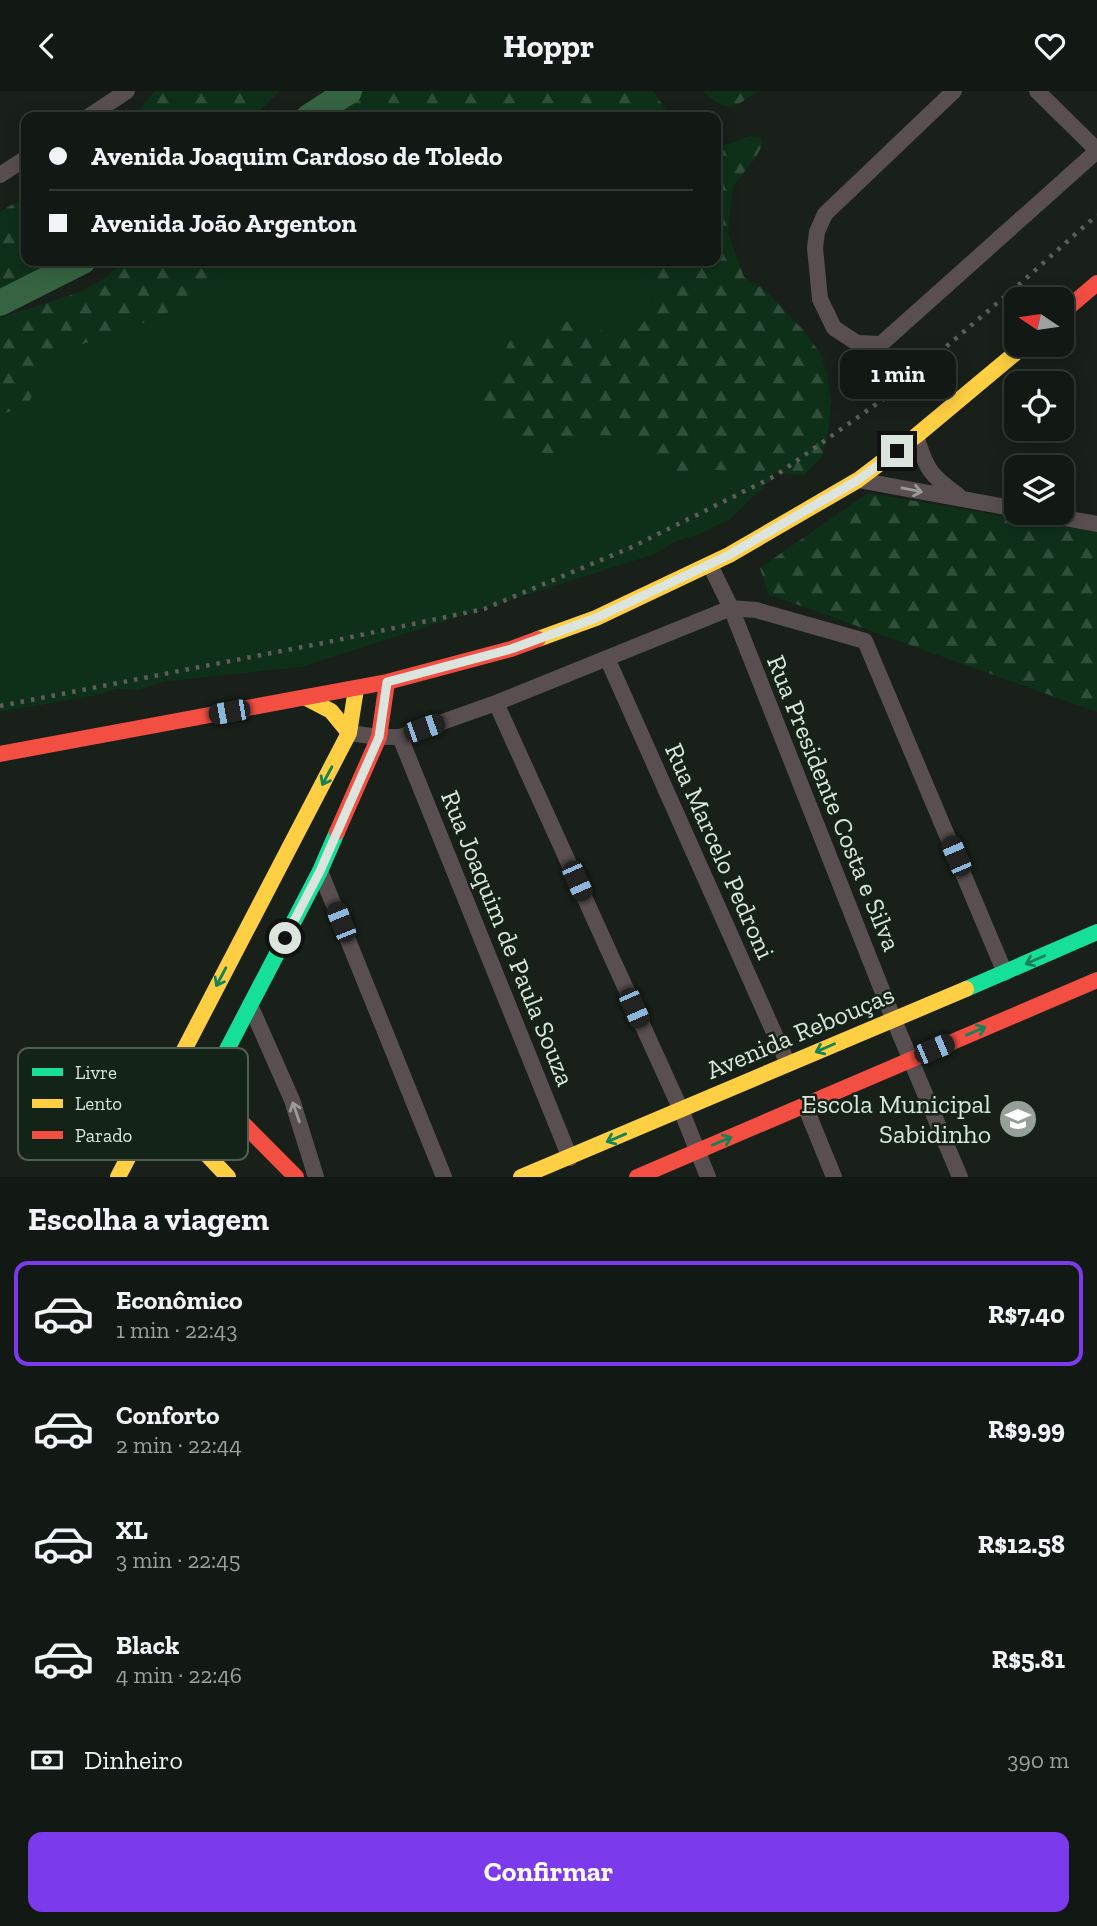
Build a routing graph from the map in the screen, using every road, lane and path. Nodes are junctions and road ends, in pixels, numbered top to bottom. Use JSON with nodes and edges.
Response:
{"nodes":[{"id":1,"x":127,"y":91,"type":"edge"},
{"id":2,"x":954,"y":91,"type":"edge"},
{"id":3,"x":1037,"y":91,"type":"edge"},
{"id":4,"x":96,"y":112,"type":"edge"},
{"id":5,"x":1097,"y":150,"type":"edge"},
{"id":6,"x":21,"y":161,"type":"edge"},
{"id":7,"x":0,"y":176,"type":"edge"},
{"id":8,"x":1097,"y":283,"type":"edge"},
{"id":9,"x":1074,"y":303,"type":"edge"},
{"id":10,"x":1011,"y":357,"type":"edge"},
{"id":11,"x":916,"y":436,"type":"junction"},
{"id":12,"x":858,"y":480,"type":"junction"},
{"id":13,"x":966,"y":500,"type":"junction"},
{"id":14,"x":1004,"y":507,"type":"edge"},
{"id":15,"x":1074,"y":520,"type":"edge"},
{"id":16,"x":1097,"y":524,"type":"edge"},
{"id":17,"x":710,"y":565,"type":"junction"},
{"id":18,"x":731,"y":608,"type":"junction"},
{"id":19,"x":607,"y":658,"type":"junction"},
{"id":20,"x":387,"y":682,"type":"junction"},
{"id":21,"x":356,"y":689,"type":"junction"},
{"id":22,"x":306,"y":698,"type":"junction"},
{"id":23,"x":496,"y":703,"type":"junction"},
{"id":24,"x":349,"y":733,"type":"junction"},
{"id":25,"x":379,"y":737,"type":"junction"},
{"id":26,"x":400,"y":737,"type":"junction"},
{"id":27,"x":0,"y":754,"type":"edge"},
{"id":28,"x":320,"y":871,"type":"junction"},
{"id":29,"x":1097,"y":932,"type":"edge"},
{"id":30,"x":1005,"y":973,"type":"junction"},
{"id":31,"x":1097,"y":979,"type":"edge"},
{"id":32,"x":250,"y":1005,"type":"junction"},
{"id":33,"x":893,"y":1018,"type":"junction"},
{"id":34,"x":183,"y":1048,"type":"edge"},
{"id":35,"x":228,"y":1048,"type":"edge"},
{"id":36,"x":911,"y":1059,"type":"junction"},
{"id":37,"x":788,"y":1064,"type":"junction"},
{"id":38,"x":805,"y":1105,"type":"junction"},
{"id":39,"x":681,"y":1110,"type":"junction"},
{"id":40,"x":248,"y":1129,"type":"edge"},
{"id":41,"x":698,"y":1151,"type":"junction"},
{"id":42,"x":570,"y":1158,"type":"junction"},
{"id":43,"x":127,"y":1160,"type":"edge"},
{"id":44,"x":212,"y":1160,"type":"edge"},
{"id":45,"x":118,"y":1177,"type":"edge"},
{"id":46,"x":228,"y":1177,"type":"edge"},
{"id":47,"x":296,"y":1177,"type":"edge"},
{"id":48,"x":316,"y":1177,"type":"edge"},
{"id":49,"x":444,"y":1177,"type":"edge"},
{"id":50,"x":521,"y":1177,"type":"edge"},
{"id":51,"x":637,"y":1177,"type":"edge"},
{"id":52,"x":708,"y":1177,"type":"edge"},
{"id":53,"x":834,"y":1177,"type":"edge"},
{"id":54,"x":960,"y":1177,"type":"edge"}],
"edges":[{"from":1,"to":4,"type":"street"},
{"from":2,"to":5,"type":"street"},
{"from":3,"to":5,"type":"street"},
{"from":6,"to":7,"type":"street"},
{"from":8,"to":9,"type":"main road"},
{"from":10,"to":11,"type":"main road"},
{"from":11,"to":12,"type":"main road"},
{"from":11,"to":13,"type":"street"},
{"from":12,"to":13,"type":"street","one_way":true},
{"from":12,"to":17,"type":"main road"},
{"from":13,"to":14,"type":"street"},
{"from":15,"to":16,"type":"street"},
{"from":17,"to":18,"type":"street","name":"Rua Presidente Costa e Silva"},
{"from":17,"to":20,"type":"main road"},
{"from":18,"to":19,"type":"street"},
{"from":18,"to":30,"type":"street"},
{"from":18,"to":33,"type":"street","name":"Rua Presidente Costa e Silva"},
{"from":19,"to":23,"type":"street"},
{"from":19,"to":37,"type":"street","name":"Rua Marcelo Pedroni"},
{"from":20,"to":21,"type":"main road"},
{"from":20,"to":25,"type":"main road"},
{"from":21,"to":22,"type":"main road"},
{"from":21,"to":24,"type":"main road"},
{"from":22,"to":24,"type":"main road"},
{"from":22,"to":27,"type":"main road"},
{"from":23,"to":26,"type":"street"},
{"from":23,"to":39,"type":"street"},
{"from":24,"to":25,"type":"street"},
{"from":24,"to":34,"type":"main road","one_way":true},
{"from":25,"to":26,"type":"street"},
{"from":25,"to":28,"type":"main road"},
{"from":26,"to":42,"type":"street","name":"Rua Joaquim de Paula Souza"},
{"from":28,"to":32,"type":"main road"},
{"from":28,"to":49,"type":"street"},
{"from":29,"to":30,"type":"main road","name":"Avenida Rebouças","one_way":true},
{"from":30,"to":33,"type":"main road","name":"Avenida Rebouças"},
{"from":36,"to":31,"type":"main road","one_way":true},
{"from":32,"to":35,"type":"main road"},
{"from":48,"to":32,"type":"street","one_way":true},
{"from":33,"to":36,"type":"street","name":"Rua Presidente Costa e Silva"},
{"from":33,"to":37,"type":"main road","name":"Avenida Rebouças","one_way":true},
{"from":36,"to":38,"type":"main road"},
{"from":36,"to":54,"type":"street","name":"Rua Presidente Costa e Silva"},
{"from":37,"to":39,"type":"main road","name":"Avenida Rebouças"},
{"from":41,"to":38,"type":"main road","one_way":true},
{"from":38,"to":53,"type":"street"},
{"from":39,"to":41,"type":"street"},
{"from":39,"to":42,"type":"main road","name":"Avenida Rebouças","one_way":true},
{"from":40,"to":47,"type":"main road"},
{"from":41,"to":51,"type":"main road"},
{"from":41,"to":52,"type":"street"},
{"from":42,"to":50,"type":"main road","name":"Avenida Rebouças"},
{"from":43,"to":45,"type":"main road"},
{"from":44,"to":46,"type":"main road"}]}
